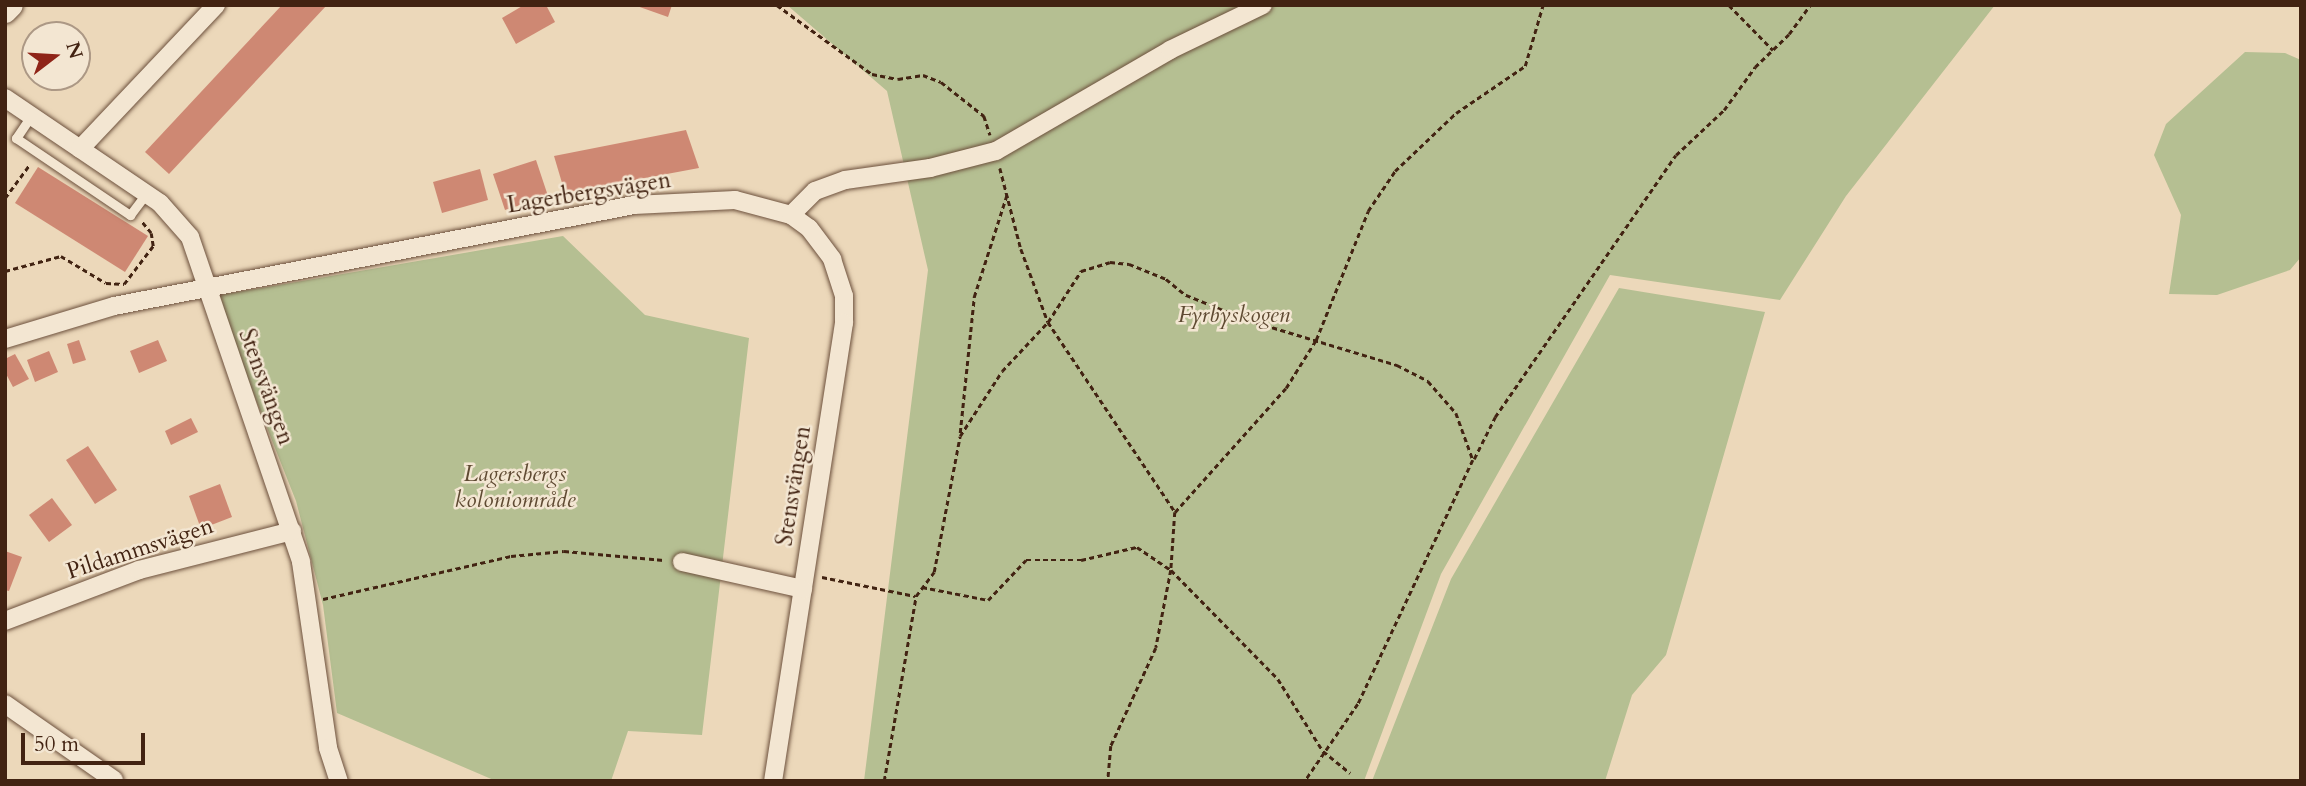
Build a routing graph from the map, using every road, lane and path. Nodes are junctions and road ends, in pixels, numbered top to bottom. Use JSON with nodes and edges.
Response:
{"nodes":[{"id":1,"x":11,"y":5,"type":"edge"},
{"id":2,"x":216,"y":5,"type":"edge"},
{"id":3,"x":777,"y":5,"type":"edge"},
{"id":4,"x":1263,"y":5,"type":"edge"},
{"id":5,"x":1543,"y":5,"type":"edge"},
{"id":6,"x":1729,"y":5,"type":"edge"},
{"id":7,"x":1810,"y":5,"type":"edge"},
{"id":8,"x":5,"y":11,"type":"edge"},
{"id":9,"x":1773,"y":50,"type":"junction"},
{"id":10,"x":5,"y":98,"type":"edge"},
{"id":11,"x":31,"y":116,"type":"junction"},
{"id":12,"x":80,"y":149,"type":"junction"},
{"id":13,"x":996,"y":151,"type":"junction"},
{"id":14,"x":38,"y":152,"type":"junction"},
{"id":15,"x":146,"y":194,"type":"junction"},
{"id":16,"x":1007,"y":194,"type":"junction"},
{"id":17,"x":5,"y":198,"type":"edge"},
{"id":18,"x":130,"y":215,"type":"junction"},
{"id":19,"x":792,"y":215,"type":"junction"},
{"id":20,"x":5,"y":271,"type":"edge"},
{"id":21,"x":206,"y":287,"type":"junction"},
{"id":22,"x":1048,"y":321,"type":"junction"},
{"id":23,"x":5,"y":339,"type":"edge"},
{"id":24,"x":1316,"y":340,"type":"junction"},
{"id":25,"x":960,"y":436,"type":"junction"},
{"id":26,"x":1473,"y":460,"type":"junction"},
{"id":27,"x":1175,"y":512,"type":"junction"},
{"id":28,"x":292,"y":531,"type":"junction"},
{"id":29,"x":682,"y":562,"type":"joint"},
{"id":30,"x":1171,"y":570,"type":"junction"},
{"id":31,"x":804,"y":581,"type":"junction"},
{"id":32,"x":922,"y":587,"type":"junction"},
{"id":33,"x":916,"y":596,"type":"junction"},
{"id":34,"x":309,"y":601,"type":"junction"},
{"id":35,"x":5,"y":621,"type":"edge"},
{"id":36,"x":5,"y":704,"type":"edge"},
{"id":37,"x":1323,"y":751,"type":"junction"},
{"id":38,"x":1350,"y":773,"type":"dead end"},
{"id":39,"x":114,"y":780,"type":"edge"},
{"id":40,"x":339,"y":781,"type":"edge"},
{"id":41,"x":773,"y":781,"type":"edge"},
{"id":42,"x":884,"y":781,"type":"edge"},
{"id":43,"x":1108,"y":781,"type":"edge"},
{"id":44,"x":1305,"y":781,"type":"edge"}],
"edges":[{"from":1,"to":8,"type":"main road"},
{"from":2,"to":12,"type":"street"},
{"from":3,"to":13,"type":"path"},
{"from":4,"to":13,"type":"street"},
{"from":5,"to":24,"type":"path"},
{"from":6,"to":9,"type":"path"},
{"from":7,"to":9,"type":"path"},
{"from":9,"to":26,"type":"path"},
{"from":10,"to":11,"type":"street","name":"Stensvängen"},
{"from":11,"to":12,"type":"street","name":"Stensvängen"},
{"from":11,"to":14,"type":"lane"},
{"from":12,"to":15,"type":"street","name":"Stensvängen"},
{"from":13,"to":16,"type":"path"},
{"from":13,"to":19,"type":"street"},
{"from":14,"to":17,"type":"path"},
{"from":14,"to":18,"type":"lane"},
{"from":15,"to":18,"type":"lane"},
{"from":15,"to":21,"type":"street","name":"Stensvängen"},
{"from":16,"to":22,"type":"path"},
{"from":16,"to":25,"type":"path"},
{"from":18,"to":20,"type":"path"},
{"from":19,"to":21,"type":"street","name":"Lagerbergsvägen"},
{"from":19,"to":31,"type":"street","name":"Stensvängen"},
{"from":21,"to":23,"type":"street","name":"Lagerbergsvägen"},
{"from":21,"to":28,"type":"street","name":"Stensvängen"},
{"from":22,"to":24,"type":"path"},
{"from":22,"to":25,"type":"path"},
{"from":22,"to":27,"type":"path"},
{"from":24,"to":26,"type":"path"},
{"from":24,"to":27,"type":"path"},
{"from":25,"to":32,"type":"path"},
{"from":26,"to":37,"type":"path"},
{"from":27,"to":30,"type":"path"},
{"from":28,"to":34,"type":"street","name":"Stensvängen"},
{"from":28,"to":35,"type":"street","name":"Pildammsvägen"},
{"from":29,"to":31,"type":"street"},
{"from":29,"to":34,"type":"path"},
{"from":30,"to":32,"type":"path"},
{"from":30,"to":37,"type":"path"},
{"from":30,"to":43,"type":"path"},
{"from":31,"to":33,"type":"path"},
{"from":31,"to":41,"type":"street","name":"Stensvängen"},
{"from":32,"to":33,"type":"path"},
{"from":33,"to":42,"type":"path"},
{"from":34,"to":40,"type":"street","name":"Stensvängen"},
{"from":36,"to":39,"type":"street"},
{"from":37,"to":38,"type":"path"},
{"from":37,"to":44,"type":"path"}]}
